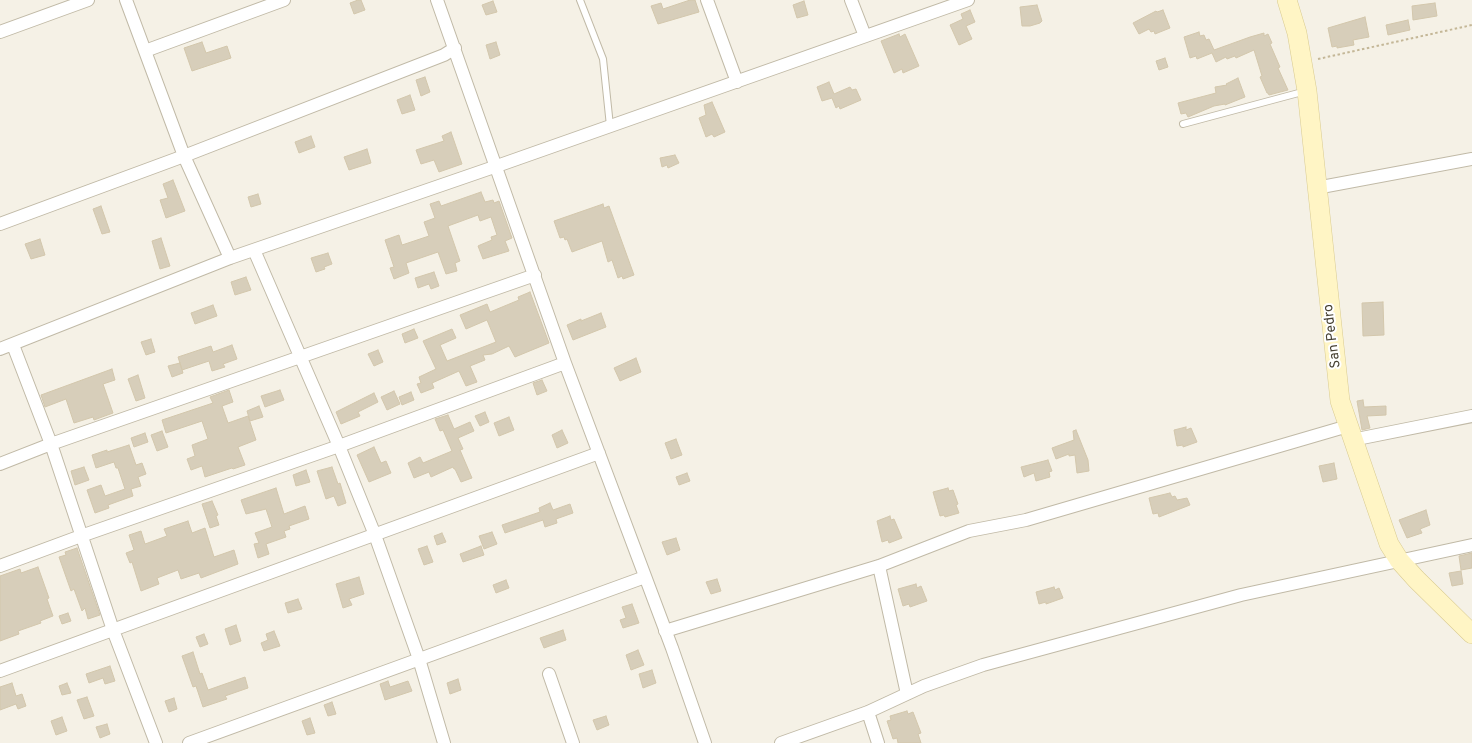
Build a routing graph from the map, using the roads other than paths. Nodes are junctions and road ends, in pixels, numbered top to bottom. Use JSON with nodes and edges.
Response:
{"nodes":[{"id":1,"x":88,"y":0,"type":"edge"},
{"id":2,"x":126,"y":0,"type":"edge"},
{"id":3,"x":284,"y":0,"type":"edge"},
{"id":4,"x":437,"y":0,"type":"edge"},
{"id":5,"x":580,"y":0,"type":"edge"},
{"id":6,"x":707,"y":0,"type":"edge"},
{"id":7,"x":851,"y":0,"type":"edge"},
{"id":8,"x":968,"y":0,"type":"edge"},
{"id":9,"x":1287,"y":0,"type":"edge"},
{"id":10,"x":0,"y":32,"type":"edge"},
{"id":11,"x":865,"y":36,"type":"junction"},
{"id":12,"x":455,"y":48,"type":"junction"},
{"id":13,"x":145,"y":51,"type":"junction"},
{"id":14,"x":737,"y":82,"type":"junction"},
{"id":15,"x":1307,"y":91,"type":"junction"},
{"id":16,"x":1183,"y":124,"type":"dead end"},
{"id":17,"x":610,"y":126,"type":"junction"},
{"id":18,"x":184,"y":156,"type":"junction"},
{"id":19,"x":1472,"y":159,"type":"edge"},
{"id":20,"x":497,"y":166,"type":"junction"},
{"id":21,"x":1316,"y":188,"type":"junction"},
{"id":22,"x":0,"y":224,"type":"edge"},
{"id":23,"x":254,"y":250,"type":"junction"},
{"id":24,"x":230,"y":258,"type":"junction"},
{"id":25,"x":535,"y":275,"type":"junction"},
{"id":26,"x":13,"y":345,"type":"junction"},
{"id":27,"x":0,"y":349,"type":"edge"},
{"id":28,"x":300,"y":357,"type":"junction"},
{"id":29,"x":565,"y":362,"type":"junction"},
{"id":30,"x":1472,"y":416,"type":"edge"},
{"id":31,"x":1350,"y":433,"type":"junction"},
{"id":32,"x":50,"y":444,"type":"junction"},
{"id":33,"x":339,"y":446,"type":"junction"},
{"id":34,"x":599,"y":453,"type":"junction"},
{"id":35,"x":0,"y":464,"type":"edge"},
{"id":36,"x":375,"y":535,"type":"junction"},
{"id":37,"x":81,"y":536,"type":"junction"},
{"id":38,"x":1472,"y":545,"type":"edge"},
{"id":39,"x":1399,"y":560,"type":"junction"},
{"id":40,"x":0,"y":566,"type":"edge"},
{"id":41,"x":879,"y":566,"type":"junction"},
{"id":42,"x":645,"y":577,"type":"junction"},
{"id":43,"x":113,"y":630,"type":"junction"},
{"id":44,"x":666,"y":631,"type":"junction"},
{"id":45,"x":1472,"y":634,"type":"edge"},
{"id":46,"x":420,"y":659,"type":"junction"},
{"id":47,"x":0,"y":672,"type":"edge"},
{"id":48,"x":549,"y":674,"type":"dead end"},
{"id":49,"x":907,"y":694,"type":"junction"},
{"id":50,"x":868,"y":712,"type":"junction"},
{"id":51,"x":156,"y":743,"type":"edge"},
{"id":52,"x":189,"y":743,"type":"edge"},
{"id":53,"x":444,"y":743,"type":"edge"},
{"id":54,"x":573,"y":743,"type":"edge"},
{"id":55,"x":705,"y":743,"type":"edge"},
{"id":56,"x":781,"y":743,"type":"edge"},
{"id":57,"x":878,"y":743,"type":"edge"}],
"edges":[{"from":1,"to":10,"type":"street"},
{"from":2,"to":13,"type":"street"},
{"from":3,"to":13,"type":"street"},
{"from":4,"to":12,"type":"street"},
{"from":5,"to":17,"type":"lane"},
{"from":6,"to":14,"type":"street"},
{"from":7,"to":11,"type":"street"},
{"from":8,"to":11,"type":"street"},
{"from":9,"to":15,"type":"street","name":"San Pedro"},
{"from":11,"to":14,"type":"street"},
{"from":12,"to":18,"type":"street"},
{"from":12,"to":20,"type":"street"},
{"from":13,"to":18,"type":"street"},
{"from":14,"to":17,"type":"street"},
{"from":15,"to":16,"type":"lane"},
{"from":15,"to":21,"type":"street","name":"San Pedro"},
{"from":17,"to":20,"type":"street"},
{"from":18,"to":22,"type":"street"},
{"from":18,"to":24,"type":"street"},
{"from":19,"to":21,"type":"street"},
{"from":20,"to":23,"type":"street"},
{"from":20,"to":25,"type":"street"},
{"from":21,"to":31,"type":"street","name":"San Pedro"},
{"from":23,"to":24,"type":"street"},
{"from":23,"to":28,"type":"street"},
{"from":24,"to":26,"type":"street"},
{"from":25,"to":28,"type":"street"},
{"from":25,"to":29,"type":"street"},
{"from":26,"to":27,"type":"street"},
{"from":26,"to":32,"type":"street"},
{"from":28,"to":32,"type":"street"},
{"from":28,"to":33,"type":"street"},
{"from":29,"to":33,"type":"street"},
{"from":29,"to":34,"type":"street"},
{"from":30,"to":31,"type":"street"},
{"from":31,"to":39,"type":"street","name":"San Pedro"},
{"from":31,"to":41,"type":"street"},
{"from":32,"to":35,"type":"street"},
{"from":32,"to":37,"type":"street"},
{"from":33,"to":36,"type":"street"},
{"from":33,"to":37,"type":"street"},
{"from":34,"to":36,"type":"street"},
{"from":34,"to":42,"type":"street"},
{"from":36,"to":43,"type":"street"},
{"from":36,"to":46,"type":"street"},
{"from":37,"to":40,"type":"street"},
{"from":37,"to":43,"type":"street"},
{"from":38,"to":39,"type":"street"},
{"from":39,"to":45,"type":"street","name":"San Pedro"},
{"from":39,"to":49,"type":"street"},
{"from":41,"to":44,"type":"street"},
{"from":41,"to":49,"type":"street"},
{"from":42,"to":44,"type":"street"},
{"from":42,"to":46,"type":"street"},
{"from":43,"to":47,"type":"street"},
{"from":43,"to":51,"type":"street"},
{"from":44,"to":55,"type":"street"},
{"from":46,"to":52,"type":"street"},
{"from":46,"to":53,"type":"street"},
{"from":48,"to":54,"type":"street"},
{"from":49,"to":50,"type":"street"},
{"from":50,"to":56,"type":"street"},
{"from":50,"to":57,"type":"street"}]}
